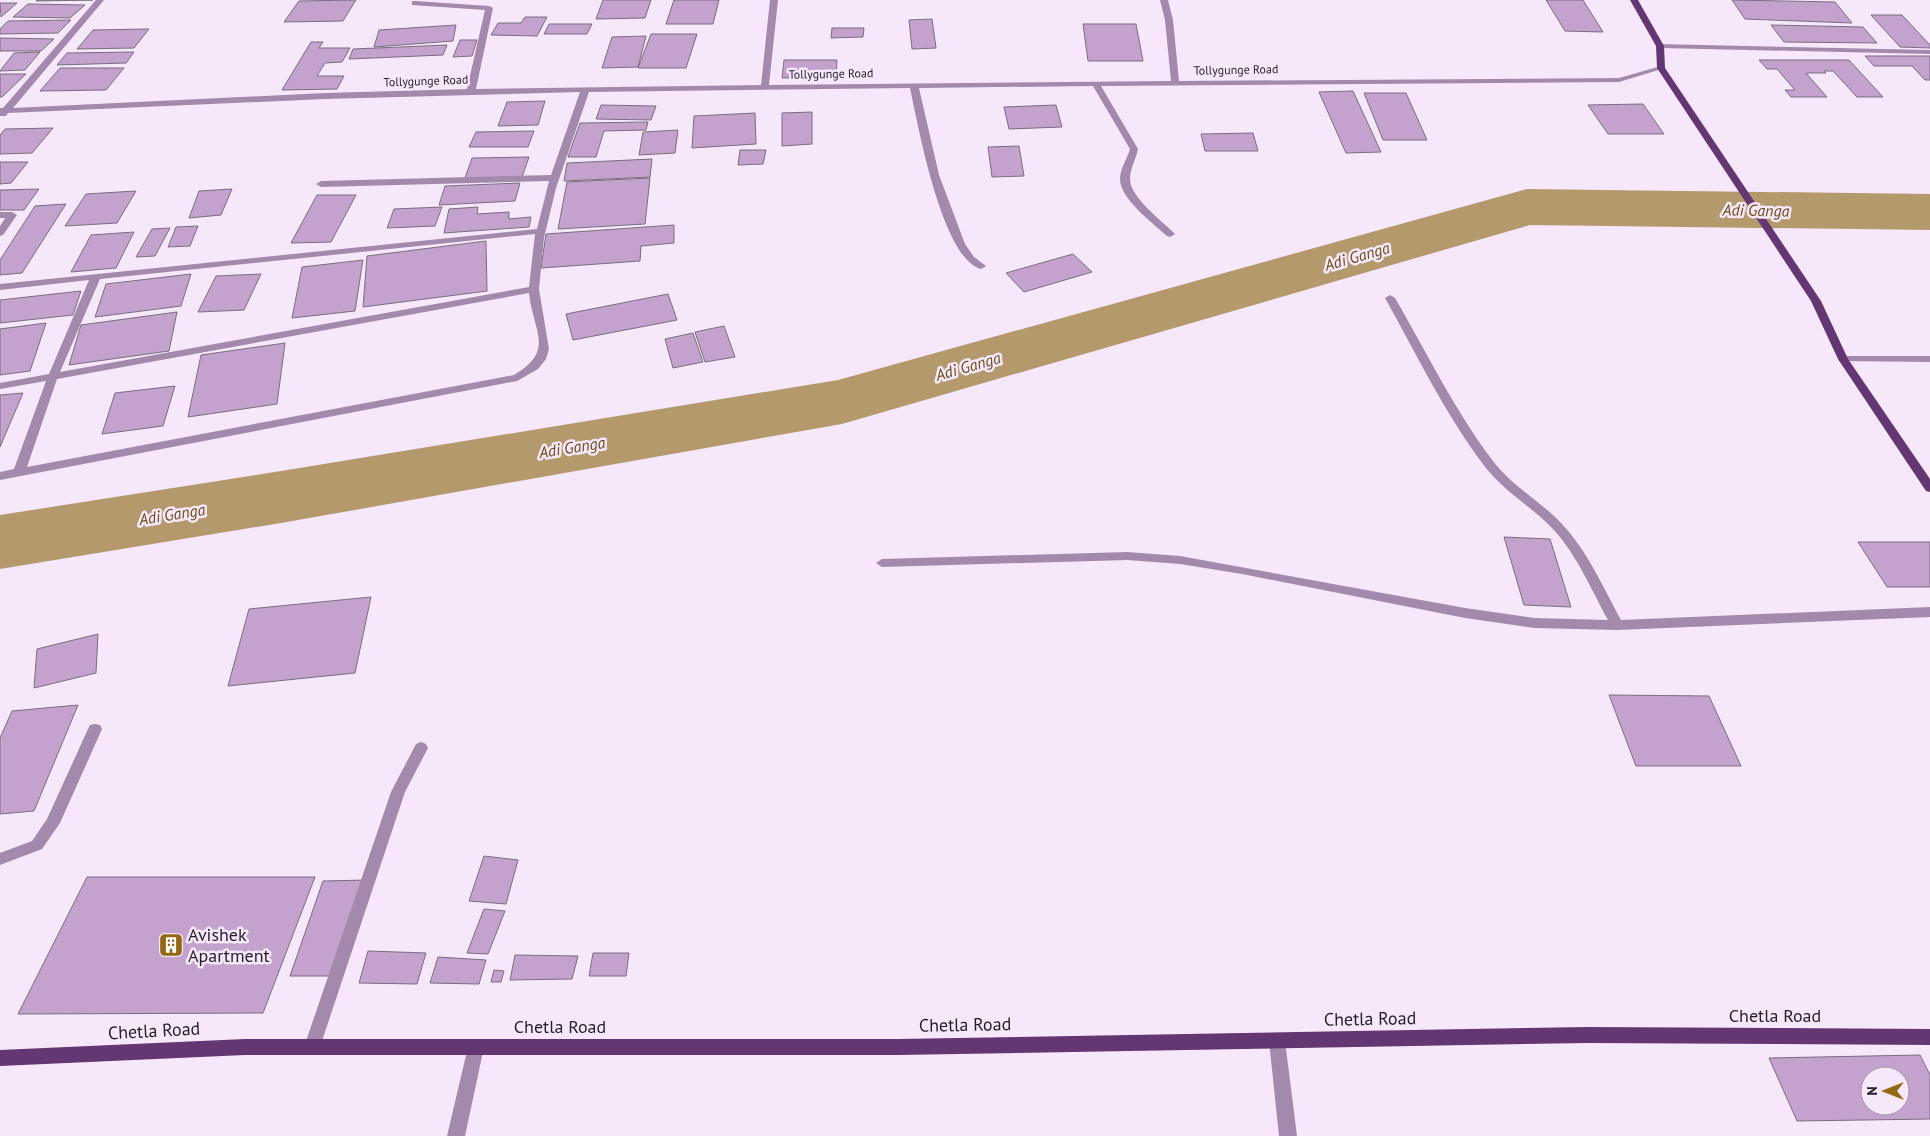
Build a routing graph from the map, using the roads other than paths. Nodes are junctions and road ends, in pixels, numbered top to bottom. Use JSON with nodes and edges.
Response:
{"nodes":[{"id":1,"x":100,"y":0,"type":"edge"},
{"id":2,"x":418,"y":0,"type":"edge"},
{"id":3,"x":774,"y":0,"type":"edge"},
{"id":4,"x":1164,"y":0,"type":"edge"},
{"id":5,"x":1634,"y":0,"type":"edge"},
{"id":6,"x":1660,"y":46,"type":"junction"},
{"id":7,"x":1930,"y":52,"type":"edge"},
{"id":8,"x":1661,"y":68,"type":"junction"},
{"id":9,"x":1175,"y":83,"type":"junction"},
{"id":10,"x":1096,"y":85,"type":"junction"},
{"id":11,"x":914,"y":86,"type":"junction"},
{"id":12,"x":765,"y":88,"type":"junction"},
{"id":13,"x":585,"y":90,"type":"junction"},
{"id":14,"x":471,"y":92,"type":"junction"},
{"id":15,"x":2,"y":113,"type":"edge"},
{"id":16,"x":554,"y":178,"type":"junction"},
{"id":17,"x":321,"y":184,"type":"dead end"},
{"id":18,"x":0,"y":214,"type":"edge"},
{"id":19,"x":541,"y":231,"type":"junction"},
{"id":20,"x":0,"y":233,"type":"edge"},
{"id":21,"x":1170,"y":234,"type":"dead end"},
{"id":22,"x":981,"y":266,"type":"dead end"},
{"id":23,"x":96,"y":276,"type":"junction"},
{"id":24,"x":0,"y":287,"type":"edge"},
{"id":25,"x":534,"y":289,"type":"junction"},
{"id":26,"x":1390,"y":298,"type":"dead end"},
{"id":27,"x":1843,"y":359,"type":"junction"},
{"id":28,"x":1930,"y":359,"type":"edge"},
{"id":29,"x":53,"y":376,"type":"junction"},
{"id":30,"x":0,"y":386,"type":"edge"},
{"id":31,"x":19,"y":473,"type":"junction"},
{"id":32,"x":0,"y":476,"type":"edge"},
{"id":33,"x":1930,"y":488,"type":"edge"},
{"id":34,"x":882,"y":563,"type":"dead end"},
{"id":35,"x":1930,"y":612,"type":"edge"},
{"id":36,"x":1617,"y":625,"type":"junction"},
{"id":37,"x":95,"y":729,"type":"dead end"},
{"id":38,"x":422,"y":748,"type":"dead end"},
{"id":39,"x":0,"y":859,"type":"edge"},
{"id":40,"x":1930,"y":1037,"type":"edge"},
{"id":41,"x":1277,"y":1040,"type":"junction"},
{"id":42,"x":312,"y":1046,"type":"junction"},
{"id":43,"x":476,"y":1046,"type":"junction"},
{"id":44,"x":0,"y":1058,"type":"edge"},
{"id":45,"x":456,"y":1136,"type":"edge"},
{"id":46,"x":1288,"y":1136,"type":"edge"}],
"edges":[{"from":1,"to":15,"type":"street"},
{"from":2,"to":14,"type":"street"},
{"from":3,"to":12,"type":"street"},
{"from":4,"to":9,"type":"street"},
{"from":5,"to":6,"type":"main road"},
{"from":6,"to":7,"type":"street"},
{"from":6,"to":8,"type":"main road"},
{"from":8,"to":9,"type":"street","name":"Tollygunge Road"},
{"from":8,"to":27,"type":"main road"},
{"from":9,"to":10,"type":"street","name":"Tollygunge Road"},
{"from":10,"to":11,"type":"street","name":"Tollygunge Road"},
{"from":10,"to":21,"type":"street"},
{"from":11,"to":12,"type":"street","name":"Tollygunge Road"},
{"from":11,"to":22,"type":"street"},
{"from":12,"to":13,"type":"street","name":"Tollygunge Road"},
{"from":13,"to":14,"type":"street","name":"Tollygunge Road"},
{"from":13,"to":16,"type":"street"},
{"from":14,"to":15,"type":"street","name":"Tollygunge Road"},
{"from":16,"to":17,"type":"street"},
{"from":16,"to":19,"type":"street"},
{"from":18,"to":20,"type":"street"},
{"from":19,"to":23,"type":"street"},
{"from":19,"to":25,"type":"street"},
{"from":23,"to":24,"type":"street"},
{"from":23,"to":29,"type":"street"},
{"from":25,"to":29,"type":"street"},
{"from":25,"to":31,"type":"street"},
{"from":26,"to":36,"type":"street"},
{"from":27,"to":28,"type":"street"},
{"from":27,"to":33,"type":"main road"},
{"from":29,"to":30,"type":"street"},
{"from":29,"to":31,"type":"street"},
{"from":31,"to":32,"type":"street"},
{"from":34,"to":36,"type":"street"},
{"from":35,"to":36,"type":"street"},
{"from":37,"to":39,"type":"street"},
{"from":38,"to":42,"type":"street"},
{"from":40,"to":41,"type":"main road","name":"Chetla Road"},
{"from":41,"to":43,"type":"main road","name":"Chetla Road"},
{"from":41,"to":46,"type":"street"},
{"from":42,"to":43,"type":"main road","name":"Chetla Road"},
{"from":42,"to":44,"type":"main road","name":"Chetla Road"},
{"from":43,"to":45,"type":"street"}]}
